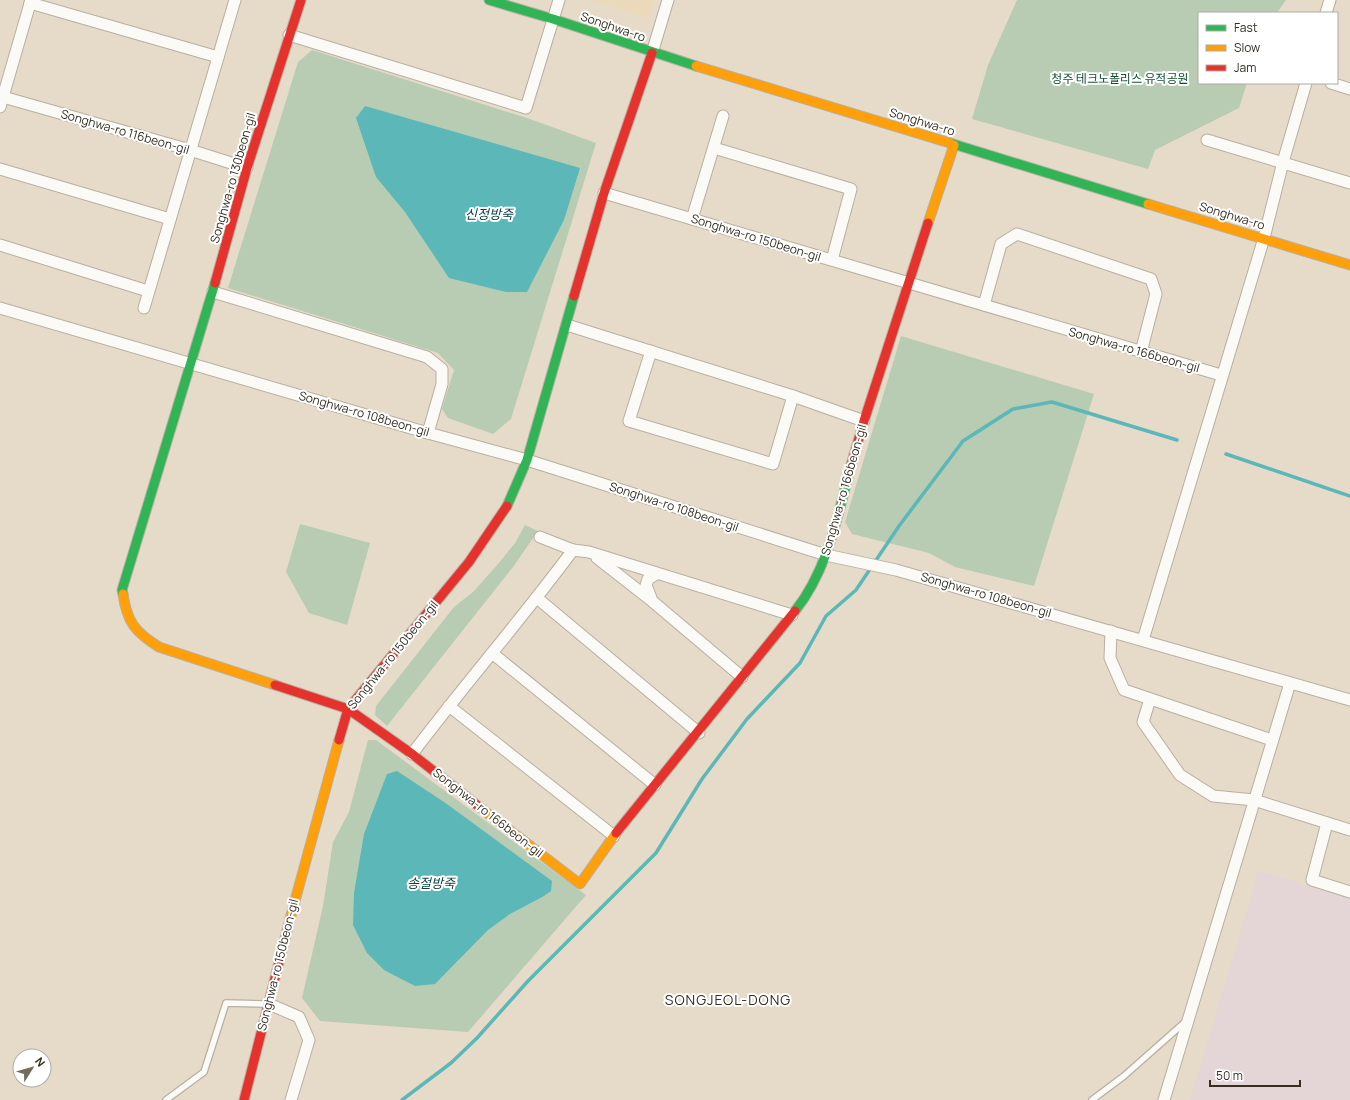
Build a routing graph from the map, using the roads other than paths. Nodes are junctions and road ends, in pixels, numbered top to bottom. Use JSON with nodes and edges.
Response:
{"nodes":[{"id":1,"x":235,"y":0,"type":"edge"},
{"id":2,"x":300,"y":0,"type":"edge"},
{"id":3,"x":489,"y":0,"type":"edge"},
{"id":4,"x":559,"y":0,"type":"edge"},
{"id":5,"x":668,"y":0,"type":"edge"},
{"id":6,"x":1330,"y":0,"type":"edge"},
{"id":7,"x":31,"y":2,"type":"edge"},
{"id":8,"x":1326,"y":12,"type":"edge"},
{"id":9,"x":553,"y":18,"type":"junction"},
{"id":10,"x":289,"y":35,"type":"junction"},
{"id":11,"x":652,"y":53,"type":"junction"},
{"id":12,"x":218,"y":57,"type":"junction"},
{"id":13,"x":1306,"y":84,"type":"edge"},
{"id":14,"x":1334,"y":84,"type":"edge"},
{"id":15,"x":1350,"y":89,"type":"edge"},
{"id":16,"x":1,"y":102,"type":"edge"},
{"id":17,"x":723,"y":116,"type":"dead end"},
{"id":18,"x":1207,"y":140,"type":"dead end"},
{"id":19,"x":954,"y":145,"type":"junction"},
{"id":20,"x":714,"y":148,"type":"junction"},
{"id":21,"x":190,"y":150,"type":"junction"},
{"id":22,"x":1282,"y":162,"type":"junction"},
{"id":23,"x":247,"y":168,"type":"junction"},
{"id":24,"x":0,"y":169,"type":"edge"},
{"id":25,"x":1350,"y":183,"type":"edge"},
{"id":26,"x":604,"y":193,"type":"junction"},
{"id":27,"x":170,"y":219,"type":"junction"},
{"id":28,"x":692,"y":219,"type":"junction"},
{"id":29,"x":1264,"y":238,"type":"junction"},
{"id":30,"x":0,"y":245,"type":"edge"},
{"id":31,"x":832,"y":260,"type":"junction"},
{"id":32,"x":1350,"y":264,"type":"edge"},
{"id":33,"x":908,"y":283,"type":"junction"},
{"id":34,"x":148,"y":291,"type":"junction"},
{"id":35,"x":212,"y":292,"type":"junction"},
{"id":36,"x":984,"y":305,"type":"junction"},
{"id":37,"x":0,"y":308,"type":"edge"},
{"id":38,"x":144,"y":308,"type":"dead end"},
{"id":39,"x":567,"y":325,"type":"junction"},
{"id":40,"x":651,"y":351,"type":"junction"},
{"id":41,"x":1141,"y":352,"type":"junction"},
{"id":42,"x":191,"y":363,"type":"junction"},
{"id":43,"x":1221,"y":376,"type":"junction"},
{"id":44,"x":794,"y":396,"type":"junction"},
{"id":45,"x":864,"y":421,"type":"junction"},
{"id":46,"x":428,"y":433,"type":"junction"},
{"id":47,"x":527,"y":460,"type":"junction"},
{"id":48,"x":540,"y":537,"type":"dead end"},
{"id":49,"x":573,"y":550,"type":"junction"},
{"id":50,"x":589,"y":552,"type":"junction"},
{"id":51,"x":826,"y":555,"type":"junction"},
{"id":52,"x":656,"y":574,"type":"junction"},
{"id":53,"x":537,"y":598,"type":"junction"},
{"id":54,"x":652,"y":600,"type":"junction"},
{"id":55,"x":792,"y":616,"type":"junction"},
{"id":56,"x":1111,"y":631,"type":"junction"},
{"id":57,"x":1142,"y":640,"type":"junction"},
{"id":58,"x":492,"y":653,"type":"junction"},
{"id":59,"x":742,"y":677,"type":"junction"},
{"id":60,"x":1290,"y":683,"type":"junction"},
{"id":61,"x":1150,"y":699,"type":"junction"},
{"id":62,"x":1350,"y":700,"type":"edge"},
{"id":63,"x":449,"y":706,"type":"junction"},
{"id":64,"x":348,"y":709,"type":"junction"},
{"id":65,"x":699,"y":733,"type":"junction"},
{"id":66,"x":1272,"y":740,"type":"junction"},
{"id":67,"x":412,"y":754,"type":"junction"},
{"id":68,"x":655,"y":785,"type":"junction"},
{"id":69,"x":1254,"y":800,"type":"junction"},
{"id":70,"x":1327,"y":823,"type":"junction"},
{"id":71,"x":1350,"y":830,"type":"edge"},
{"id":72,"x":614,"y":836,"type":"junction"},
{"id":73,"x":1350,"y":892,"type":"edge"},
{"id":74,"x":269,"y":1004,"type":"junction"},
{"id":75,"x":1188,"y":1020,"type":"junction"},
{"id":76,"x":166,"y":1100,"type":"edge"},
{"id":77,"x":244,"y":1100,"type":"edge"},
{"id":78,"x":291,"y":1100,"type":"edge"},
{"id":79,"x":1092,"y":1100,"type":"edge"},
{"id":80,"x":1164,"y":1100,"type":"edge"}],
"edges":[{"from":1,"to":12,"type":"street"},
{"from":2,"to":10,"type":"street","name":"Songhwa-ro 130beon-gil"},
{"from":3,"to":9,"type":"street","name":"Songhwa-ro"},
{"from":4,"to":9,"type":"street"},
{"from":5,"to":11,"type":"street"},
{"from":6,"to":8,"type":"street"},
{"from":7,"to":12,"type":"street","name":"Songhwa-ro 116beon-gil"},
{"from":7,"to":16,"type":"street","name":"Songhwa-ro 116beon-gil"},
{"from":9,"to":10,"type":"street"},
{"from":9,"to":11,"type":"street","name":"Songhwa-ro"},
{"from":10,"to":23,"type":"street","name":"Songhwa-ro 130beon-gil"},
{"from":11,"to":19,"type":"street","name":"Songhwa-ro"},
{"from":11,"to":26,"type":"street","name":"Songhwa-ro 150beon-gil"},
{"from":12,"to":21,"type":"street"},
{"from":13,"to":22,"type":"street"},
{"from":14,"to":15,"type":"street"},
{"from":16,"to":21,"type":"street","name":"Songhwa-ro 116beon-gil"},
{"from":17,"to":20,"type":"street"},
{"from":18,"to":22,"type":"street"},
{"from":19,"to":29,"type":"street","name":"Songhwa-ro"},
{"from":19,"to":33,"type":"street","name":"Songhwa-ro 166beon-gil"},
{"from":20,"to":28,"type":"street"},
{"from":20,"to":31,"type":"street"},
{"from":21,"to":23,"type":"street","name":"Songhwa-ro 116beon-gil"},
{"from":21,"to":27,"type":"street"},
{"from":22,"to":25,"type":"street"},
{"from":22,"to":29,"type":"street"},
{"from":23,"to":35,"type":"street","name":"Songhwa-ro 130beon-gil"},
{"from":24,"to":27,"type":"street"},
{"from":26,"to":28,"type":"street","name":"Songhwa-ro 150beon-gil"},
{"from":26,"to":39,"type":"street","name":"Songhwa-ro 150beon-gil"},
{"from":27,"to":34,"type":"street"},
{"from":28,"to":31,"type":"street","name":"Songhwa-ro 150beon-gil"},
{"from":29,"to":32,"type":"street","name":"Songhwa-ro"},
{"from":29,"to":43,"type":"street"},
{"from":30,"to":34,"type":"street"},
{"from":31,"to":33,"type":"street","name":"Songhwa-ro 150beon-gil"},
{"from":33,"to":36,"type":"street","name":"Songhwa-ro 166beon-gil"},
{"from":33,"to":45,"type":"street","name":"Songhwa-ro 166beon-gil"},
{"from":34,"to":38,"type":"street"},
{"from":35,"to":42,"type":"street","name":"Songhwa-ro 130beon-gil"},
{"from":35,"to":46,"type":"street"},
{"from":36,"to":41,"type":"street","name":"Songhwa-ro 166beon-gil"},
{"from":36,"to":41,"type":"street"},
{"from":37,"to":42,"type":"street","name":"Songhwa-ro 108beon-gil"},
{"from":39,"to":40,"type":"street"},
{"from":39,"to":47,"type":"street","name":"Songhwa-ro 150beon-gil"},
{"from":40,"to":44,"type":"street"},
{"from":40,"to":44,"type":"street"},
{"from":41,"to":43,"type":"street","name":"Songhwa-ro 166beon-gil"},
{"from":42,"to":46,"type":"street","name":"Songhwa-ro 108beon-gil"},
{"from":42,"to":64,"type":"street","name":"Songhwa-ro 130beon-gil"},
{"from":43,"to":57,"type":"street"},
{"from":44,"to":45,"type":"street"},
{"from":45,"to":51,"type":"street","name":"Songhwa-ro 166beon-gil"},
{"from":46,"to":47,"type":"street","name":"Songhwa-ro 108beon-gil"},
{"from":47,"to":51,"type":"street","name":"Songhwa-ro 108beon-gil"},
{"from":47,"to":64,"type":"street","name":"Songhwa-ro 150beon-gil"},
{"from":48,"to":49,"type":"street"},
{"from":49,"to":50,"type":"street"},
{"from":49,"to":53,"type":"street"},
{"from":50,"to":52,"type":"street"},
{"from":50,"to":54,"type":"street"},
{"from":51,"to":55,"type":"street","name":"Songhwa-ro 166beon-gil"},
{"from":51,"to":56,"type":"street","name":"Songhwa-ro 108beon-gil"},
{"from":52,"to":54,"type":"street"},
{"from":52,"to":55,"type":"street"},
{"from":53,"to":58,"type":"street"},
{"from":53,"to":65,"type":"street"},
{"from":54,"to":59,"type":"street"},
{"from":55,"to":59,"type":"street","name":"Songhwa-ro 166beon-gil"},
{"from":56,"to":57,"type":"street","name":"Songhwa-ro 108beon-gil"},
{"from":56,"to":61,"type":"street"},
{"from":57,"to":60,"type":"street","name":"Songhwa-ro 108beon-gil"},
{"from":58,"to":63,"type":"street"},
{"from":58,"to":68,"type":"street"},
{"from":59,"to":65,"type":"street","name":"Songhwa-ro 166beon-gil"},
{"from":60,"to":62,"type":"street","name":"Songhwa-ro 108beon-gil"},
{"from":60,"to":66,"type":"street"},
{"from":61,"to":66,"type":"street"},
{"from":61,"to":69,"type":"street"},
{"from":63,"to":67,"type":"street"},
{"from":63,"to":72,"type":"street"},
{"from":64,"to":67,"type":"street","name":"Songhwa-ro 166beon-gil"},
{"from":64,"to":74,"type":"street","name":"Songhwa-ro 150beon-gil"},
{"from":65,"to":68,"type":"street","name":"Songhwa-ro 166beon-gil"},
{"from":66,"to":69,"type":"street"},
{"from":67,"to":72,"type":"street","name":"Songhwa-ro 166beon-gil"},
{"from":68,"to":72,"type":"street","name":"Songhwa-ro 166beon-gil"},
{"from":69,"to":70,"type":"street"},
{"from":69,"to":75,"type":"street"},
{"from":70,"to":71,"type":"street"},
{"from":70,"to":73,"type":"street"},
{"from":74,"to":76,"type":"lane"},
{"from":74,"to":77,"type":"street","name":"Songhwa-ro 150beon-gil"},
{"from":74,"to":78,"type":"street"},
{"from":75,"to":79,"type":"lane"},
{"from":75,"to":80,"type":"street"}]}
